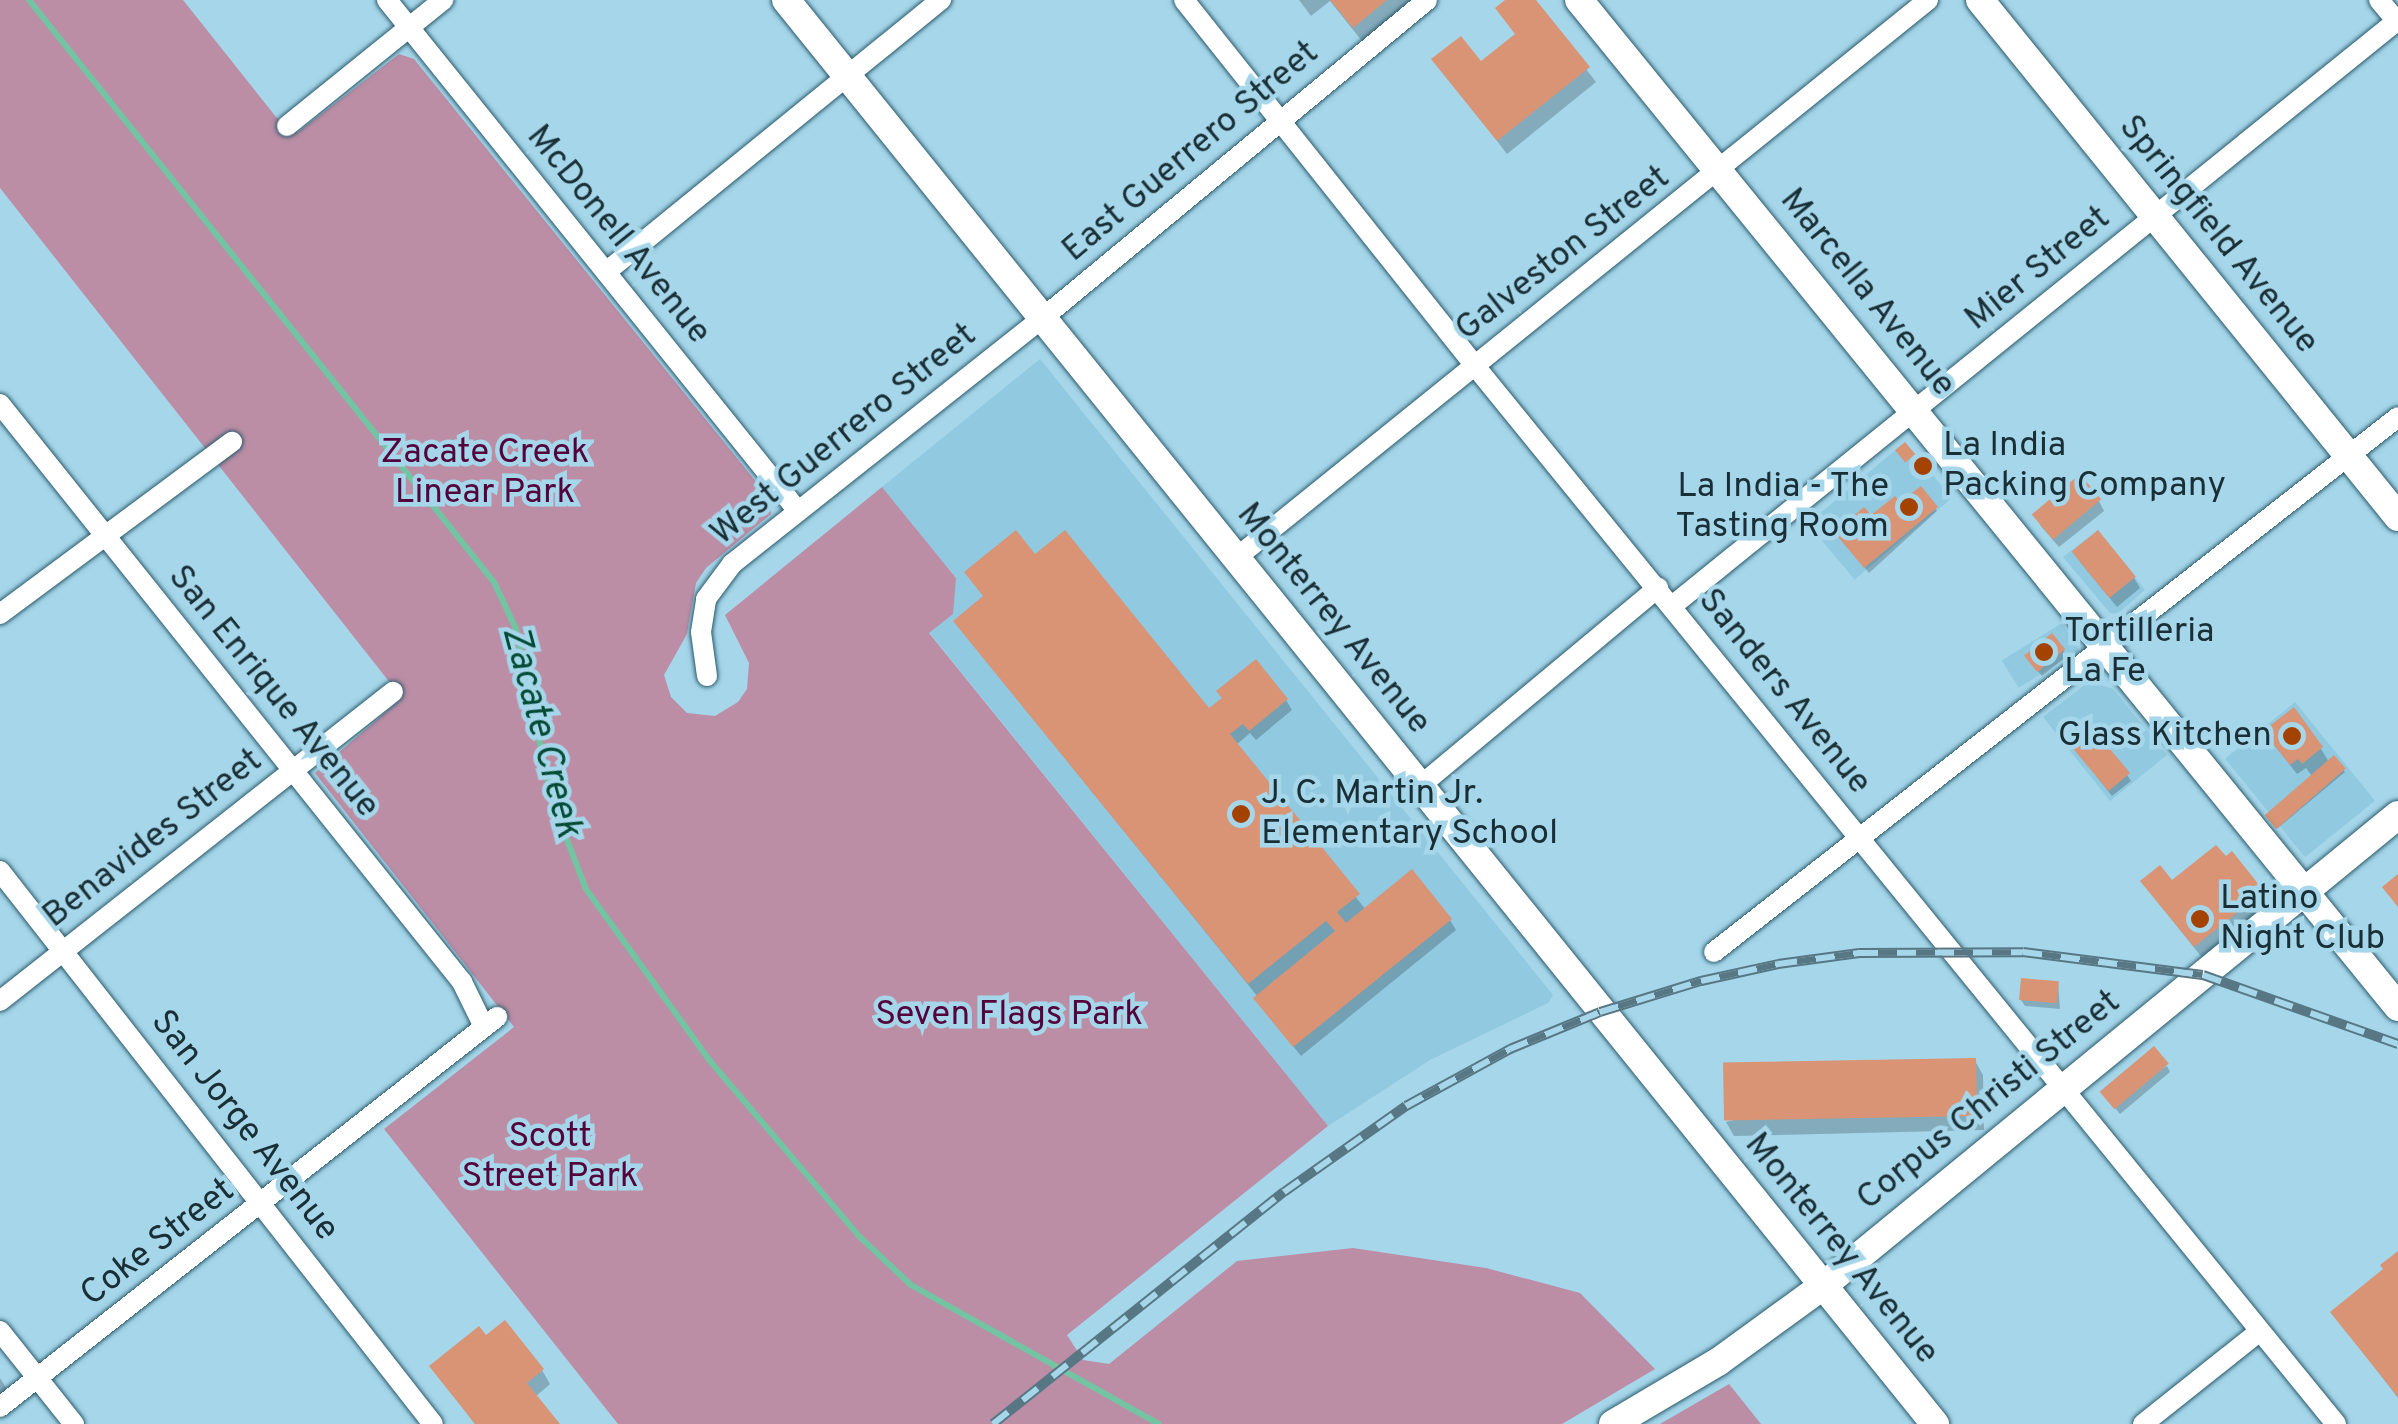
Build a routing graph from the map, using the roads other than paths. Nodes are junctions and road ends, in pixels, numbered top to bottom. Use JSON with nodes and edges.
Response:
{"nodes":[{"id":1,"x":387,"y":0,"type":"edge"},
{"id":2,"x":443,"y":0,"type":"edge"},
{"id":3,"x":786,"y":0,"type":"edge"},
{"id":4,"x":941,"y":0,"type":"edge"},
{"id":5,"x":1184,"y":0,"type":"edge"},
{"id":6,"x":1427,"y":0,"type":"edge"},
{"id":7,"x":1579,"y":0,"type":"edge"},
{"id":8,"x":1928,"y":0,"type":"edge"},
{"id":9,"x":1980,"y":0,"type":"edge"},
{"id":10,"x":2380,"y":0,"type":"edge"},
{"id":11,"x":2398,"y":21,"type":"edge"},
{"id":12,"x":409,"y":28,"type":"junction"},
{"id":13,"x":848,"y":77,"type":"junction"},
{"id":14,"x":1281,"y":122,"type":"junction"},
{"id":15,"x":287,"y":126,"type":"dead end"},
{"id":16,"x":1720,"y":172,"type":"junction"},
{"id":17,"x":2154,"y":216,"type":"junction"},
{"id":18,"x":606,"y":272,"type":"junction"},
{"id":19,"x":1044,"y":317,"type":"junction"},
{"id":20,"x":1474,"y":366,"type":"junction"},
{"id":21,"x":0,"y":404,"type":"edge"},
{"id":22,"x":1915,"y":410,"type":"junction"},
{"id":23,"x":2398,"y":417,"type":"edge"},
{"id":24,"x":232,"y":442,"type":"dead end"},
{"id":25,"x":2349,"y":456,"type":"junction"},
{"id":26,"x":798,"y":511,"type":"junction"},
{"id":27,"x":2398,"y":517,"type":"edge"},
{"id":28,"x":106,"y":535,"type":"junction"},
{"id":29,"x":1236,"y":558,"type":"junction"},
{"id":30,"x":1658,"y":588,"type":"junction"},
{"id":31,"x":1672,"y":606,"type":"junction"},
{"id":32,"x":0,"y":614,"type":"edge"},
{"id":33,"x":2107,"y":648,"type":"junction"},
{"id":34,"x":707,"y":676,"type":"dead end"},
{"id":35,"x":394,"y":692,"type":"dead end"},
{"id":36,"x":294,"y":769,"type":"junction"},
{"id":37,"x":1420,"y":786,"type":"junction"},
{"id":38,"x":2398,"y":815,"type":"edge"},
{"id":39,"x":1860,"y":838,"type":"junction"},
{"id":40,"x":0,"y":872,"type":"edge"},
{"id":41,"x":2305,"y":891,"type":"junction"},
{"id":42,"x":63,"y":950,"type":"junction"},
{"id":43,"x":1714,"y":952,"type":"dead end"},
{"id":44,"x":0,"y":1001,"type":"edge"},
{"id":45,"x":2398,"y":1007,"type":"edge"},
{"id":46,"x":490,"y":1022,"type":"joint"},
{"id":47,"x":2062,"y":1088,"type":"junction"},
{"id":48,"x":263,"y":1202,"type":"junction"},
{"id":49,"x":1824,"y":1285,"type":"junction"},
{"id":50,"x":0,"y":1331,"type":"edge"},
{"id":51,"x":2260,"y":1331,"type":"junction"},
{"id":52,"x":38,"y":1378,"type":"junction"},
{"id":53,"x":0,"y":1408,"type":"edge"},
{"id":54,"x":74,"y":1424,"type":"edge"},
{"id":55,"x":433,"y":1424,"type":"edge"},
{"id":56,"x":1613,"y":1424,"type":"edge"},
{"id":57,"x":1935,"y":1424,"type":"edge"},
{"id":58,"x":2143,"y":1424,"type":"edge"},
{"id":59,"x":2336,"y":1424,"type":"edge"}],
"edges":[{"from":1,"to":12,"type":"street","name":"McDonell Avenue"},
{"from":2,"to":12,"type":"street"},
{"from":3,"to":13,"type":"street","name":"Monterrey Avenue"},
{"from":4,"to":13,"type":"street"},
{"from":5,"to":14,"type":"street","name":"Sanders Avenue"},
{"from":6,"to":14,"type":"street","name":"East Guerrero Street"},
{"from":7,"to":16,"type":"street","name":"Marcella Avenue"},
{"from":8,"to":16,"type":"street","name":"Galveston Street"},
{"from":9,"to":17,"type":"street","name":"Springfield Avenue"},
{"from":10,"to":11,"type":"street"},
{"from":11,"to":17,"type":"street","name":"Mier Street"},
{"from":12,"to":15,"type":"street"},
{"from":12,"to":18,"type":"street","name":"McDonell Avenue"},
{"from":13,"to":18,"type":"street"},
{"from":13,"to":19,"type":"street","name":"Monterrey Avenue"},
{"from":14,"to":19,"type":"street","name":"East Guerrero Street"},
{"from":14,"to":20,"type":"street","name":"Sanders Avenue"},
{"from":16,"to":20,"type":"street","name":"Galveston Street"},
{"from":16,"to":22,"type":"street","name":"Marcella Avenue"},
{"from":17,"to":22,"type":"street","name":"Mier Street"},
{"from":17,"to":25,"type":"street","name":"Springfield Avenue"},
{"from":18,"to":26,"type":"street","name":"McDonell Avenue"},
{"from":19,"to":26,"type":"street","name":"West Guerrero Street"},
{"from":19,"to":29,"type":"street","name":"Monterrey Avenue"},
{"from":20,"to":29,"type":"street","name":"Galveston Street"},
{"from":20,"to":30,"type":"street","name":"Sanders Avenue"},
{"from":21,"to":28,"type":"street","name":"San Enrique Avenue"},
{"from":22,"to":31,"type":"street","name":"Mier Street"},
{"from":22,"to":33,"type":"street","name":"Marcella Avenue"},
{"from":23,"to":25,"type":"street"},
{"from":24,"to":28,"type":"street"},
{"from":25,"to":27,"type":"street","name":"Springfield Avenue"},
{"from":25,"to":33,"type":"street"},
{"from":26,"to":34,"type":"street","name":"West Guerrero Street"},
{"from":28,"to":32,"type":"street"},
{"from":28,"to":36,"type":"street","name":"San Enrique Avenue"},
{"from":29,"to":37,"type":"street","name":"Monterrey Avenue"},
{"from":30,"to":31,"type":"street","name":"Sanders Avenue"},
{"from":30,"to":37,"type":"street"},
{"from":31,"to":39,"type":"street","name":"Sanders Avenue"},
{"from":33,"to":39,"type":"street"},
{"from":33,"to":41,"type":"street","name":"Marcella Avenue"},
{"from":35,"to":36,"type":"street","name":"Benavides Street"},
{"from":36,"to":42,"type":"street","name":"Benavides Street"},
{"from":36,"to":46,"type":"street","name":"San Enrique Avenue"},
{"from":37,"to":49,"type":"street","name":"Monterrey Avenue"},
{"from":38,"to":41,"type":"street","name":"Corpus Christi Street"},
{"from":39,"to":43,"type":"street"},
{"from":39,"to":47,"type":"street","name":"Sanders Avenue"},
{"from":40,"to":42,"type":"street","name":"San Jorge Avenue"},
{"from":41,"to":45,"type":"street","name":"Marcella Avenue"},
{"from":41,"to":47,"type":"street","name":"Corpus Christi Street"},
{"from":42,"to":44,"type":"street","name":"Benavides Street"},
{"from":42,"to":48,"type":"street","name":"San Jorge Avenue"},
{"from":46,"to":48,"type":"street","name":"Coke Street"},
{"from":47,"to":49,"type":"street","name":"Corpus Christi Street"},
{"from":47,"to":51,"type":"street","name":"Sanders Avenue"},
{"from":48,"to":52,"type":"street","name":"Coke Street"},
{"from":48,"to":55,"type":"street","name":"San Jorge Avenue"},
{"from":49,"to":56,"type":"street","name":"Corpus Christi Street"},
{"from":49,"to":57,"type":"street","name":"Monterrey Avenue"},
{"from":50,"to":52,"type":"street"},
{"from":51,"to":58,"type":"street"},
{"from":51,"to":59,"type":"street","name":"Sanders Avenue"},
{"from":52,"to":53,"type":"street","name":"Coke Street"},
{"from":52,"to":54,"type":"street"}]}
